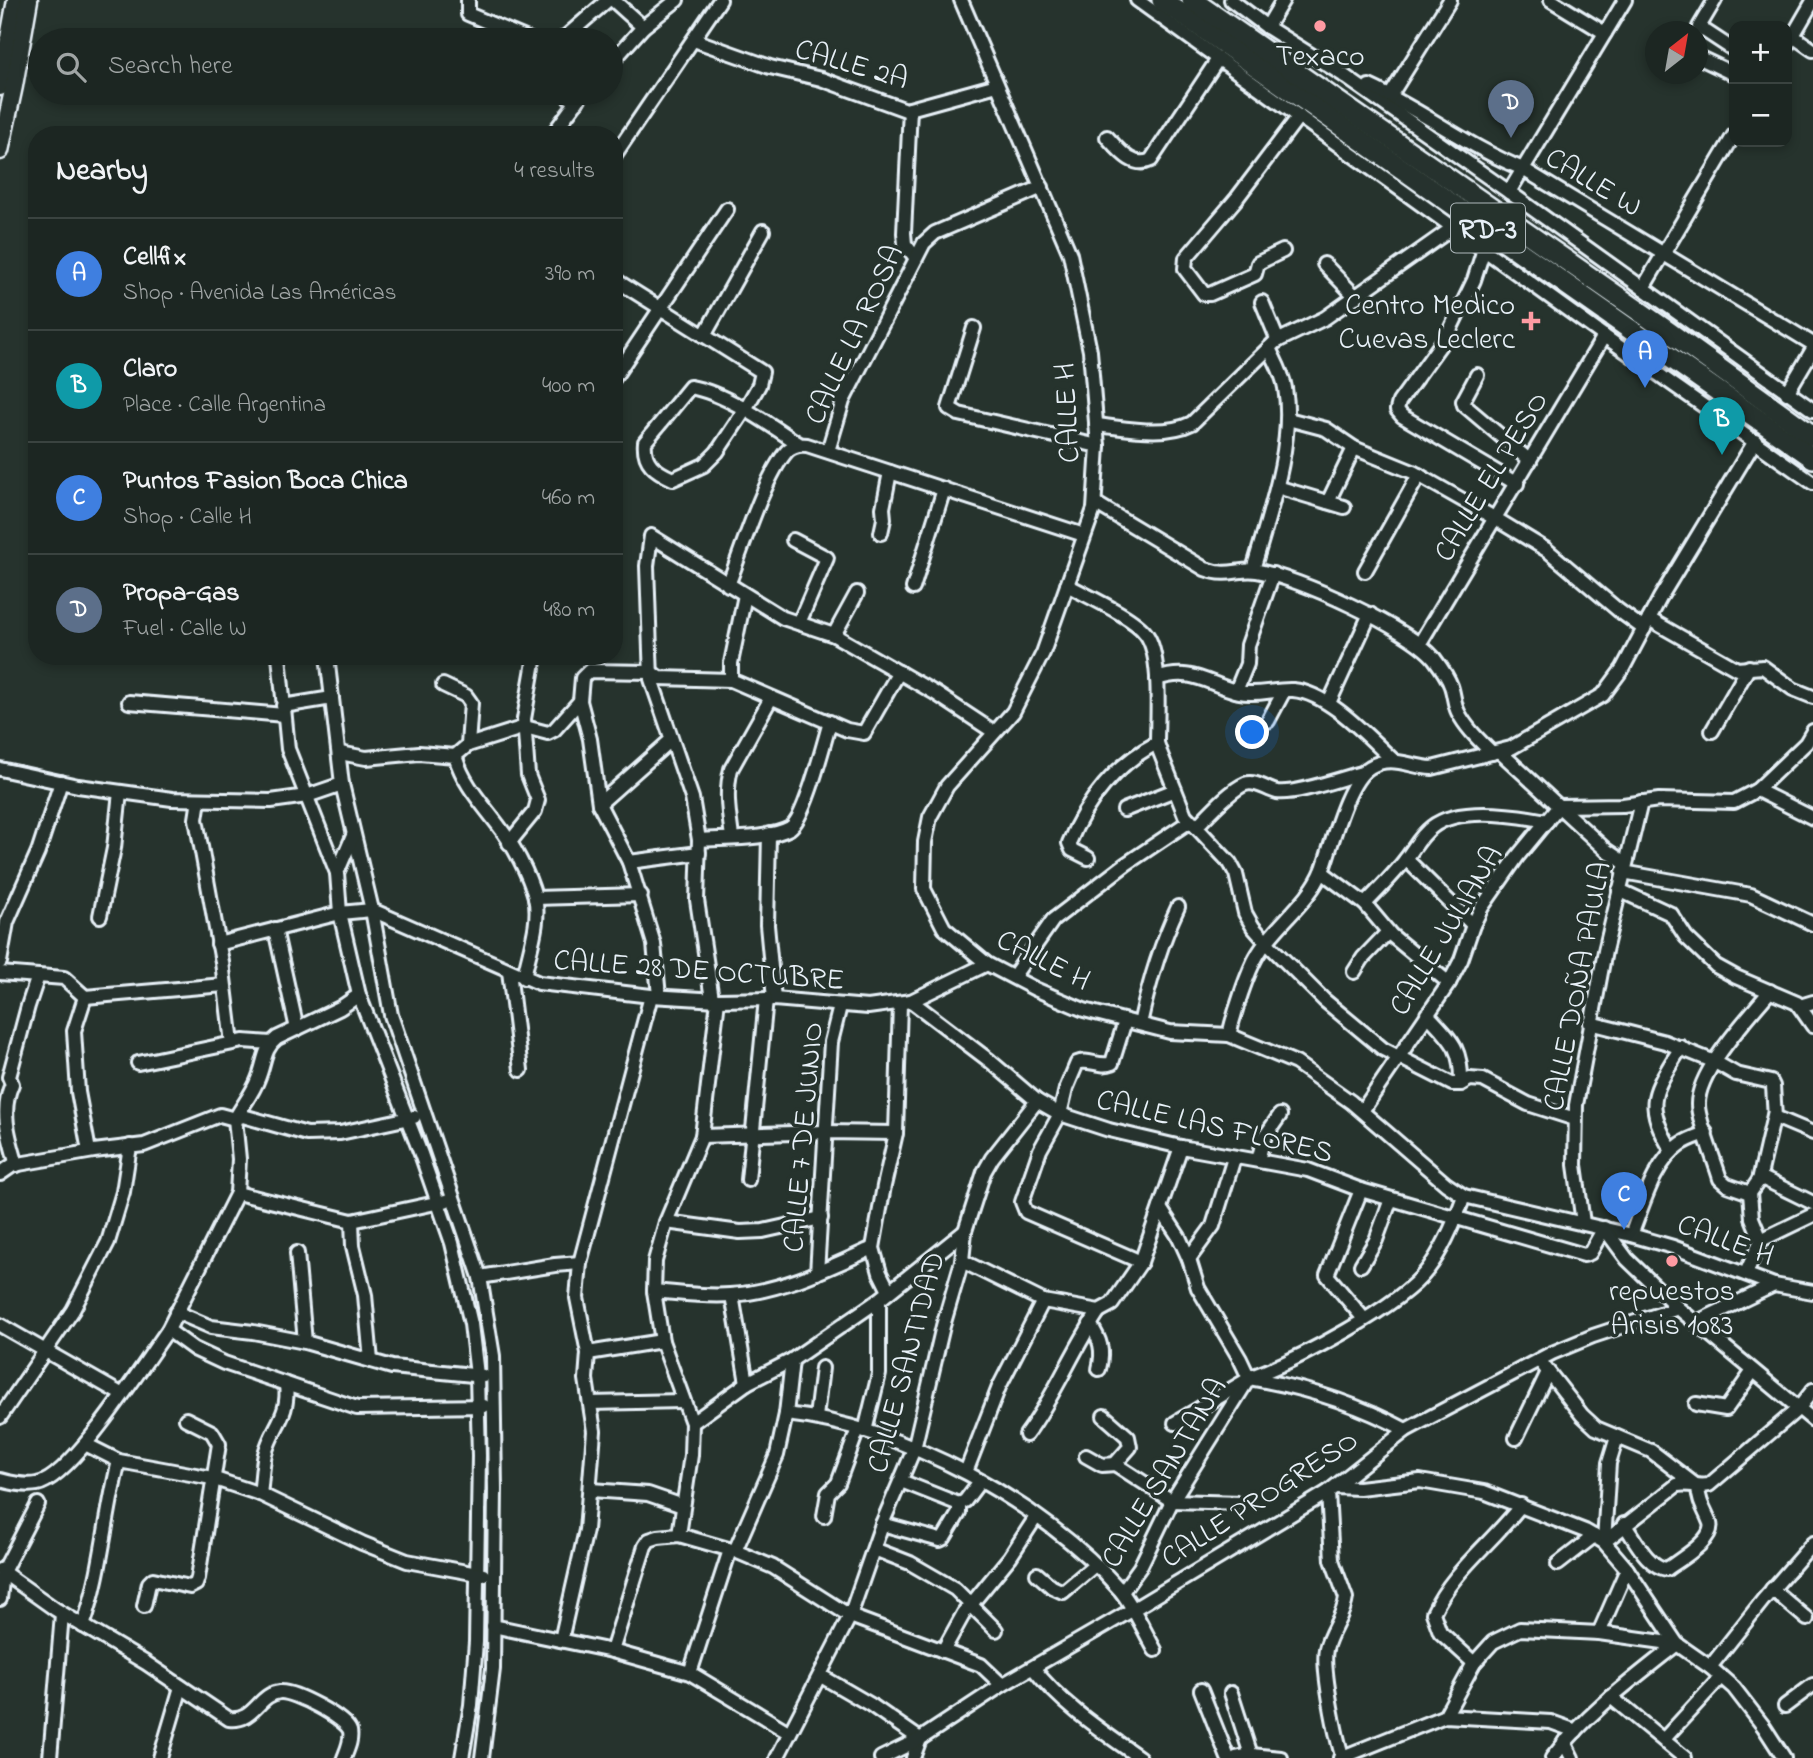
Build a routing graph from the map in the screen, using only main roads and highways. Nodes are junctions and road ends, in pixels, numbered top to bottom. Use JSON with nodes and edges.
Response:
{"nodes":[{"id":1,"x":16,"y":0,"type":"edge"},
{"id":2,"x":29,"y":0,"type":"edge"},
{"id":3,"x":1162,"y":0,"type":"edge"},
{"id":4,"x":1192,"y":0,"type":"edge"},
{"id":5,"x":0,"y":87,"type":"edge"},
{"id":6,"x":0,"y":150,"type":"edge"},
{"id":7,"x":1813,"y":436,"type":"edge"},
{"id":8,"x":1813,"y":458,"type":"edge"}],
"edges":[{"from":1,"to":5,"type":"main road"},
{"from":2,"to":6,"type":"main road"},
{"from":3,"to":8,"type":"highway","number":"RD-3"},
{"from":4,"to":7,"type":"highway","number":"RD-3"}]}
